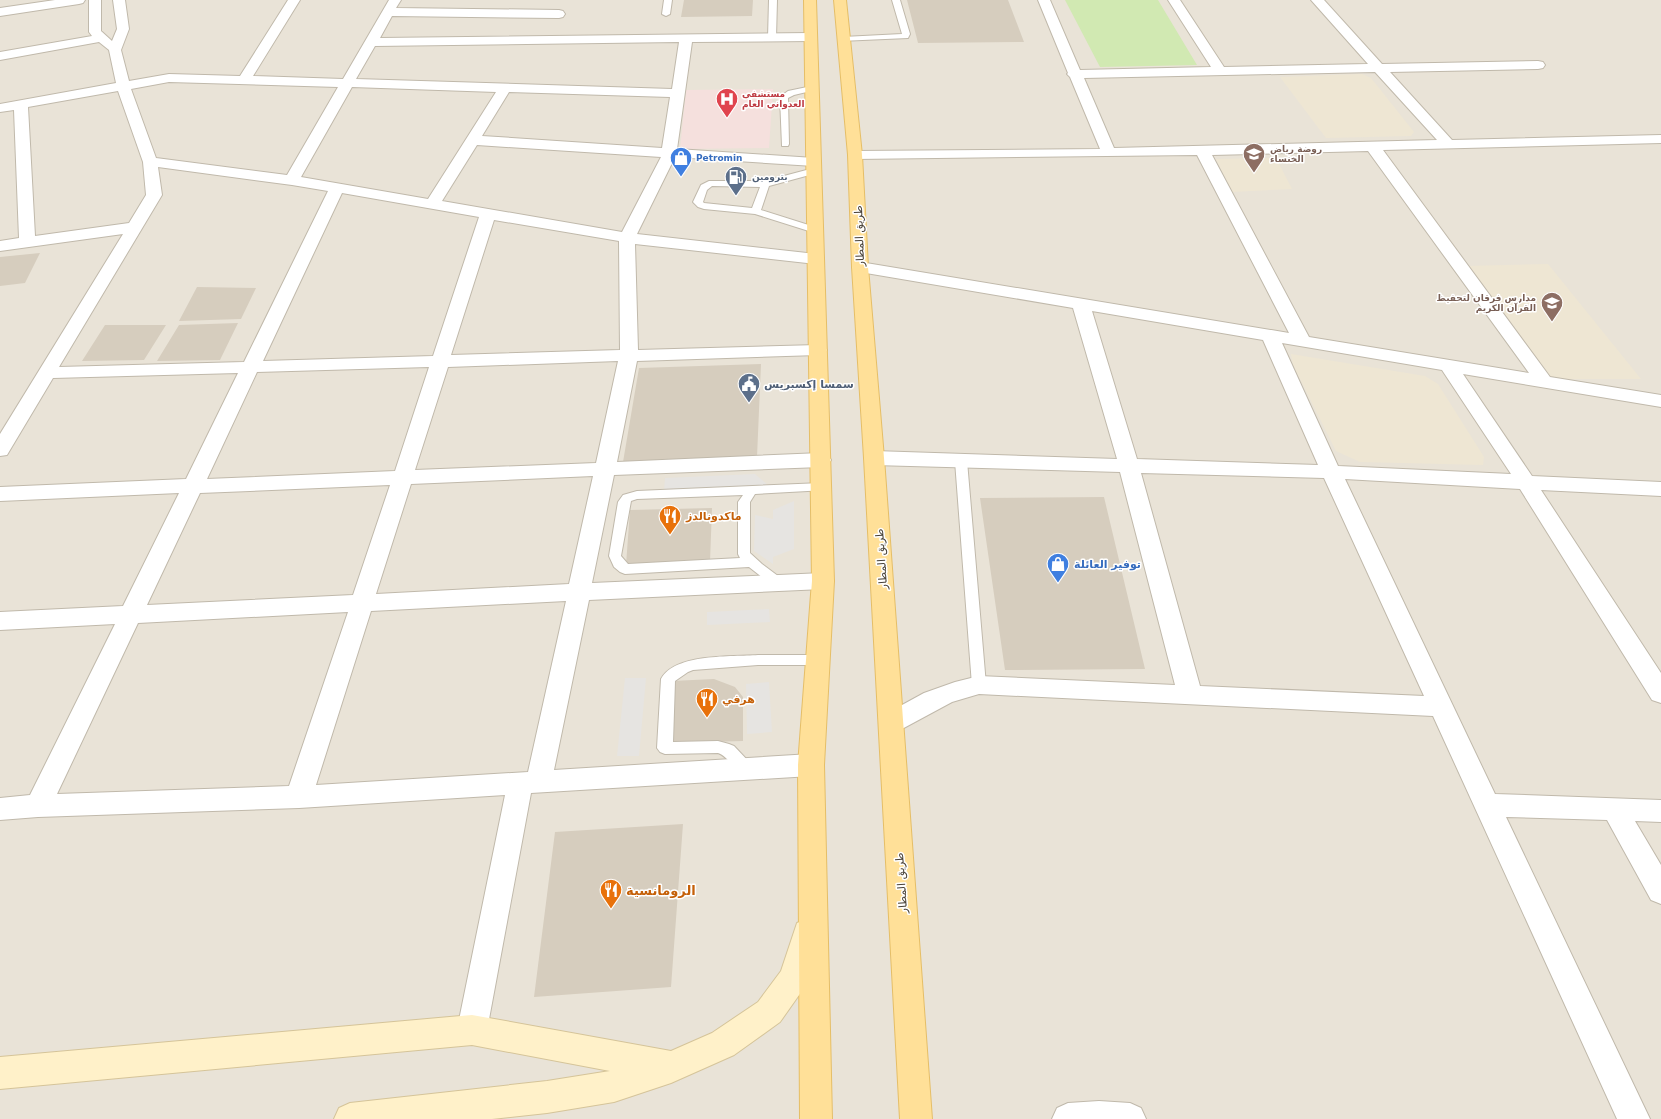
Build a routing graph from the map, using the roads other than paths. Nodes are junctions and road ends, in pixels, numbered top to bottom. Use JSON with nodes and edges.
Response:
{"nodes":[{"id":1,"x":78,"y":0,"type":"edge"},
{"id":2,"x":95,"y":0,"type":"edge"},
{"id":3,"x":119,"y":0,"type":"edge"},
{"id":4,"x":294,"y":0,"type":"edge"},
{"id":5,"x":475,"y":0,"type":"edge"},
{"id":6,"x":565,"y":0,"type":"edge"},
{"id":7,"x":668,"y":0,"type":"edge"},
{"id":8,"x":773,"y":0,"type":"edge"},
{"id":9,"x":810,"y":0,"type":"edge"},
{"id":10,"x":840,"y":0,"type":"edge"},
{"id":11,"x":896,"y":0,"type":"edge"},
{"id":12,"x":1044,"y":0,"type":"edge"},
{"id":13,"x":1174,"y":0,"type":"edge"},
{"id":14,"x":1317,"y":0,"type":"edge"},
{"id":15,"x":392,"y":6,"type":"edge"},
{"id":16,"x":0,"y":12,"type":"edge"},
{"id":17,"x":467,"y":12,"type":"junction"},
{"id":18,"x":559,"y":14,"type":"junction"},
{"id":19,"x":666,"y":14,"type":"dead end"},
{"id":20,"x":811,"y":37,"type":"junction"},
{"id":21,"x":102,"y":38,"type":"junction"},
{"id":22,"x":772,"y":38,"type":"junction"},
{"id":23,"x":686,"y":39,"type":"junction"},
{"id":24,"x":843,"y":39,"type":"junction"},
{"id":25,"x":547,"y":40,"type":"junction"},
{"id":26,"x":450,"y":41,"type":"junction"},
{"id":27,"x":371,"y":42,"type":"junction"},
{"id":28,"x":115,"y":50,"type":"junction"},
{"id":29,"x":0,"y":56,"type":"edge"},
{"id":30,"x":1538,"y":65,"type":"dead end"},
{"id":31,"x":1379,"y":68,"type":"junction"},
{"id":32,"x":1220,"y":71,"type":"junction"},
{"id":33,"x":1074,"y":74,"type":"junction"},
{"id":34,"x":244,"y":80,"type":"junction"},
{"id":35,"x":347,"y":84,"type":"junction"},
{"id":36,"x":123,"y":86,"type":"junction"},
{"id":37,"x":504,"y":88,"type":"junction"},
{"id":38,"x":812,"y":88,"type":"junction"},
{"id":39,"x":678,"y":93,"type":"junction"},
{"id":40,"x":21,"y":104,"type":"junction"},
{"id":41,"x":0,"y":108,"type":"edge"},
{"id":42,"x":1661,"y":139,"type":"edge"},
{"id":43,"x":472,"y":140,"type":"junction"},
{"id":44,"x":785,"y":144,"type":"dead end"},
{"id":45,"x":1448,"y":144,"type":"junction"},
{"id":46,"x":1372,"y":146,"type":"junction"},
{"id":47,"x":1202,"y":150,"type":"junction"},
{"id":48,"x":669,"y":153,"type":"junction"},
{"id":49,"x":1109,"y":153,"type":"junction"},
{"id":50,"x":855,"y":155,"type":"junction"},
{"id":51,"x":150,"y":162,"type":"junction"},
{"id":52,"x":814,"y":166,"type":"junction"},
{"id":53,"x":292,"y":180,"type":"junction"},
{"id":54,"x":765,"y":184,"type":"junction"},
{"id":55,"x":337,"y":188,"type":"junction"},
{"id":56,"x":432,"y":204,"type":"junction"},
{"id":57,"x":756,"y":211,"type":"junction"},
{"id":58,"x":488,"y":214,"type":"junction"},
{"id":59,"x":135,"y":227,"type":"junction"},
{"id":60,"x":815,"y":230,"type":"junction"},
{"id":61,"x":627,"y":238,"type":"junction"},
{"id":62,"x":28,"y":242,"type":"junction"},
{"id":63,"x":0,"y":246,"type":"edge"},
{"id":64,"x":816,"y":259,"type":"junction"},
{"id":65,"x":860,"y":267,"type":"junction"},
{"id":66,"x":1081,"y":304,"type":"junction"},
{"id":67,"x":1270,"y":336,"type":"junction"},
{"id":68,"x":1302,"y":341,"type":"junction"},
{"id":69,"x":818,"y":350,"type":"junction"},
{"id":70,"x":629,"y":355,"type":"junction"},
{"id":71,"x":440,"y":361,"type":"junction"},
{"id":72,"x":1448,"y":365,"type":"junction"},
{"id":73,"x":251,"y":367,"type":"junction"},
{"id":74,"x":47,"y":373,"type":"junction"},
{"id":75,"x":1544,"y":381,"type":"junction"},
{"id":76,"x":1661,"y":401,"type":"edge"},
{"id":77,"x":0,"y":450,"type":"edge"},
{"id":78,"x":874,"y":458,"type":"junction"},
{"id":79,"x":821,"y":460,"type":"junction"},
{"id":80,"x":961,"y":461,"type":"junction"},
{"id":81,"x":1129,"y":466,"type":"junction"},
{"id":82,"x":605,"y":469,"type":"junction"},
{"id":83,"x":1331,"y":472,"type":"junction"},
{"id":84,"x":402,"y":477,"type":"junction"},
{"id":85,"x":1526,"y":482,"type":"junction"},
{"id":86,"x":193,"y":486,"type":"junction"},
{"id":87,"x":822,"y":487,"type":"junction"},
{"id":88,"x":1661,"y":489,"type":"edge"},
{"id":89,"x":751,"y":491,"type":"junction"},
{"id":90,"x":0,"y":494,"type":"edge"},
{"id":91,"x":751,"y":562,"type":"junction"},
{"id":92,"x":824,"y":581,"type":"junction"},
{"id":93,"x":776,"y":582,"type":"junction"},
{"id":94,"x":579,"y":593,"type":"junction"},
{"id":95,"x":361,"y":604,"type":"junction"},
{"id":96,"x":131,"y":615,"type":"junction"},
{"id":97,"x":0,"y":621,"type":"edge"},
{"id":98,"x":818,"y":660,"type":"junction"},
{"id":99,"x":979,"y":685,"type":"junction"},
{"id":100,"x":1661,"y":693,"type":"edge"},
{"id":101,"x":1190,"y":695,"type":"junction"},
{"id":102,"x":1442,"y":707,"type":"junction"},
{"id":103,"x":891,"y":723,"type":"junction"},
{"id":104,"x":811,"y":765,"type":"junction"},
{"id":105,"x":747,"y":769,"type":"junction"},
{"id":106,"x":529,"y":782,"type":"junction"},
{"id":107,"x":299,"y":797,"type":"junction"},
{"id":108,"x":1487,"y":805,"type":"junction"},
{"id":109,"x":38,"y":806,"type":"junction"},
{"id":110,"x":0,"y":809,"type":"edge"},
{"id":111,"x":1614,"y":809,"type":"junction"},
{"id":112,"x":1661,"y":811,"type":"edge"},
{"id":113,"x":1661,"y":891,"type":"edge"},
{"id":114,"x":813,"y":909,"type":"junction"},
{"id":115,"x":472,"y":1030,"type":"junction"},
{"id":116,"x":671,"y":1067,"type":"junction"},
{"id":117,"x":0,"y":1073,"type":"edge"},
{"id":118,"x":350,"y":1119,"type":"edge"},
{"id":119,"x":816,"y":1119,"type":"edge"},
{"id":120,"x":916,"y":1119,"type":"edge"},
{"id":121,"x":1068,"y":1119,"type":"edge"},
{"id":122,"x":1130,"y":1119,"type":"edge"},
{"id":123,"x":1634,"y":1119,"type":"edge"}],
"edges":[{"from":1,"to":16,"type":"street"},
{"from":2,"to":21,"type":"street"},
{"from":3,"to":28,"type":"street"},
{"from":4,"to":34,"type":"street"},
{"from":5,"to":17,"type":"street"},
{"from":6,"to":18,"type":"street"},
{"from":7,"to":19,"type":"lane"},
{"from":8,"to":22,"type":"lane"},
{"from":9,"to":20,"type":"main road"},
{"from":10,"to":24,"type":"main road","name":"طريق المطار"},
{"from":11,"to":24,"type":"lane"},
{"from":12,"to":33,"type":"street"},
{"from":13,"to":32,"type":"street"},
{"from":14,"to":31,"type":"street"},
{"from":15,"to":17,"type":"street"},
{"from":15,"to":27,"type":"street"},
{"from":17,"to":18,"type":"street"},
{"from":17,"to":26,"type":"street"},
{"from":18,"to":25,"type":"street"},
{"from":20,"to":22,"type":"street"},
{"from":20,"to":38,"type":"main road"},
{"from":21,"to":28,"type":"street"},
{"from":21,"to":29,"type":"street"},
{"from":22,"to":23,"type":"street"},
{"from":23,"to":25,"type":"street"},
{"from":23,"to":39,"type":"street"},
{"from":24,"to":50,"type":"main road","name":"طريق المطار"},
{"from":25,"to":26,"type":"street"},
{"from":26,"to":27,"type":"street"},
{"from":27,"to":35,"type":"street"},
{"from":28,"to":36,"type":"street"},
{"from":30,"to":31,"type":"street"},
{"from":31,"to":32,"type":"street"},
{"from":31,"to":45,"type":"street"},
{"from":32,"to":33,"type":"street"},
{"from":33,"to":49,"type":"street"},
{"from":34,"to":35,"type":"street"},
{"from":34,"to":36,"type":"street"},
{"from":35,"to":37,"type":"street"},
{"from":35,"to":53,"type":"street"},
{"from":36,"to":40,"type":"street"},
{"from":36,"to":51,"type":"street"},
{"from":37,"to":39,"type":"street"},
{"from":37,"to":43,"type":"street"},
{"from":38,"to":44,"type":"lane"},
{"from":38,"to":52,"type":"main road"},
{"from":39,"to":48,"type":"street"},
{"from":40,"to":41,"type":"street"},
{"from":40,"to":62,"type":"street"},
{"from":42,"to":45,"type":"street"},
{"from":43,"to":48,"type":"street"},
{"from":43,"to":56,"type":"street"},
{"from":45,"to":46,"type":"street"},
{"from":46,"to":47,"type":"street"},
{"from":46,"to":75,"type":"street"},
{"from":47,"to":49,"type":"street"},
{"from":47,"to":68,"type":"street"},
{"from":48,"to":52,"type":"street"},
{"from":48,"to":61,"type":"street"},
{"from":49,"to":50,"type":"street"},
{"from":50,"to":65,"type":"main road","name":"طريق المطار"},
{"from":51,"to":53,"type":"street"},
{"from":51,"to":59,"type":"street"},
{"from":52,"to":54,"type":"lane"},
{"from":52,"to":60,"type":"main road"},
{"from":53,"to":55,"type":"street"},
{"from":54,"to":57,"type":"lane"},
{"from":54,"to":57,"type":"lane"},
{"from":55,"to":56,"type":"street"},
{"from":55,"to":73,"type":"street"},
{"from":56,"to":58,"type":"street"},
{"from":57,"to":60,"type":"lane"},
{"from":58,"to":61,"type":"street"},
{"from":58,"to":71,"type":"street"},
{"from":59,"to":62,"type":"street"},
{"from":59,"to":74,"type":"street"},
{"from":60,"to":64,"type":"main road"},
{"from":61,"to":64,"type":"street"},
{"from":61,"to":70,"type":"street"},
{"from":62,"to":63,"type":"street"},
{"from":64,"to":69,"type":"main road"},
{"from":65,"to":66,"type":"street"},
{"from":65,"to":78,"type":"main road","name":"طريق المطار"},
{"from":66,"to":67,"type":"street"},
{"from":66,"to":81,"type":"street"},
{"from":67,"to":68,"type":"street"},
{"from":67,"to":83,"type":"street"},
{"from":68,"to":72,"type":"street"},
{"from":69,"to":70,"type":"street"},
{"from":69,"to":79,"type":"main road"},
{"from":70,"to":71,"type":"street"},
{"from":70,"to":82,"type":"street"},
{"from":71,"to":73,"type":"street"},
{"from":71,"to":84,"type":"street"},
{"from":72,"to":75,"type":"street"},
{"from":72,"to":85,"type":"street"},
{"from":73,"to":74,"type":"street"},
{"from":73,"to":86,"type":"street"},
{"from":74,"to":77,"type":"street"},
{"from":75,"to":76,"type":"street"},
{"from":78,"to":80,"type":"street"},
{"from":78,"to":103,"type":"main road","name":"طريق المطار"},
{"from":79,"to":82,"type":"street"},
{"from":79,"to":87,"type":"main road"},
{"from":80,"to":81,"type":"street"},
{"from":80,"to":99,"type":"lane"},
{"from":81,"to":83,"type":"street"},
{"from":81,"to":101,"type":"street"},
{"from":82,"to":84,"type":"street"},
{"from":82,"to":94,"type":"street"},
{"from":83,"to":85,"type":"street"},
{"from":83,"to":102,"type":"street"},
{"from":84,"to":86,"type":"street"},
{"from":84,"to":95,"type":"street"},
{"from":85,"to":88,"type":"street"},
{"from":85,"to":100,"type":"street"},
{"from":86,"to":90,"type":"street"},
{"from":86,"to":96,"type":"street"},
{"from":87,"to":89,"type":"lane"},
{"from":87,"to":92,"type":"main road"},
{"from":89,"to":91,"type":"lane"},
{"from":89,"to":91,"type":"lane"},
{"from":91,"to":93,"type":"lane"},
{"from":92,"to":93,"type":"street"},
{"from":92,"to":98,"type":"main road"},
{"from":93,"to":94,"type":"street"},
{"from":94,"to":95,"type":"street"},
{"from":94,"to":106,"type":"street"},
{"from":95,"to":96,"type":"street"},
{"from":95,"to":107,"type":"street"},
{"from":96,"to":97,"type":"street"},
{"from":96,"to":109,"type":"street"},
{"from":98,"to":104,"type":"main road"},
{"from":98,"to":105,"type":"lane"},
{"from":99,"to":101,"type":"street"},
{"from":99,"to":103,"type":"street"},
{"from":101,"to":102,"type":"street"},
{"from":102,"to":108,"type":"street"},
{"from":103,"to":120,"type":"main road","name":"طريق المطار"},
{"from":104,"to":105,"type":"street"},
{"from":104,"to":114,"type":"main road"},
{"from":105,"to":106,"type":"street"},
{"from":106,"to":107,"type":"street"},
{"from":106,"to":115,"type":"street"},
{"from":107,"to":109,"type":"street"},
{"from":108,"to":111,"type":"street"},
{"from":108,"to":123,"type":"street"},
{"from":109,"to":110,"type":"street"},
{"from":111,"to":112,"type":"street"},
{"from":111,"to":113,"type":"street"},
{"from":114,"to":116,"type":"street"},
{"from":114,"to":119,"type":"main road"},
{"from":115,"to":116,"type":"street"},
{"from":115,"to":117,"type":"street"},
{"from":116,"to":118,"type":"street"},
{"from":121,"to":122,"type":"street"}]}
